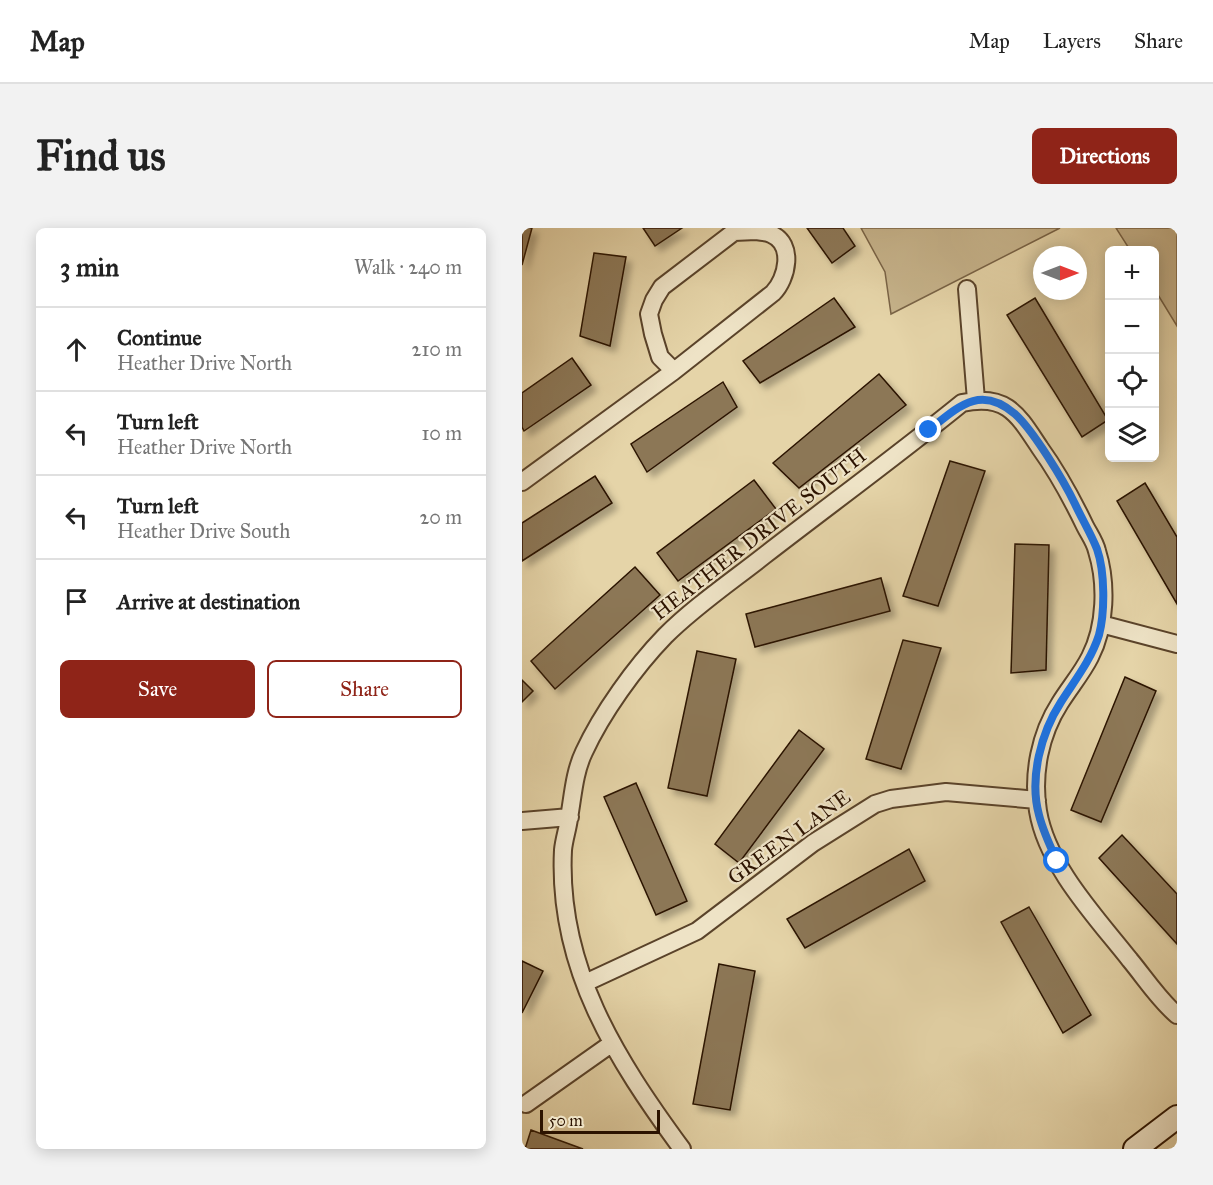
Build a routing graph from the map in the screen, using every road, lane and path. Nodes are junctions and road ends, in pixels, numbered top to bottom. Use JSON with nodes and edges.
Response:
{"nodes":[{"id":1,"x":966,"y":289,"type":"dead end"},
{"id":2,"x":674,"y":371,"type":"junction"},
{"id":3,"x":975,"y":400,"type":"junction"},
{"id":4,"x":522,"y":482,"type":"edge"},
{"id":5,"x":1101,"y":624,"type":"junction"},
{"id":6,"x":1177,"y":644,"type":"edge"},
{"id":7,"x":1037,"y":800,"type":"junction"},
{"id":8,"x":570,"y":817,"type":"junction"},
{"id":9,"x":522,"y":821,"type":"edge"},
{"id":10,"x":585,"y":983,"type":"junction"},
{"id":11,"x":1177,"y":1015,"type":"edge"},
{"id":12,"x":611,"y":1044,"type":"junction"},
{"id":13,"x":526,"y":1104,"type":"dead end"},
{"id":14,"x":1177,"y":1117,"type":"edge"},
{"id":15,"x":682,"y":1149,"type":"edge"},
{"id":16,"x":1135,"y":1149,"type":"edge"}],
"edges":[{"from":1,"to":3,"type":"street"},
{"from":2,"to":2,"type":"street"},
{"from":2,"to":4,"type":"street"},
{"from":3,"to":5,"type":"street"},
{"from":3,"to":8,"type":"street","name":"HEATHER DRIVE SOUTH"},
{"from":5,"to":6,"type":"street"},
{"from":5,"to":7,"type":"street"},
{"from":7,"to":10,"type":"street","name":"GREEN LANE"},
{"from":7,"to":11,"type":"street"},
{"from":8,"to":9,"type":"street"},
{"from":8,"to":10,"type":"street","name":"HEATHER DRIVE SOUTH"},
{"from":10,"to":12,"type":"street","name":"HEATHER DRIVE SOUTH"},
{"from":12,"to":13,"type":"street"},
{"from":12,"to":15,"type":"street","name":"HEATHER DRIVE SOUTH"},
{"from":14,"to":16,"type":"main road"}]}
